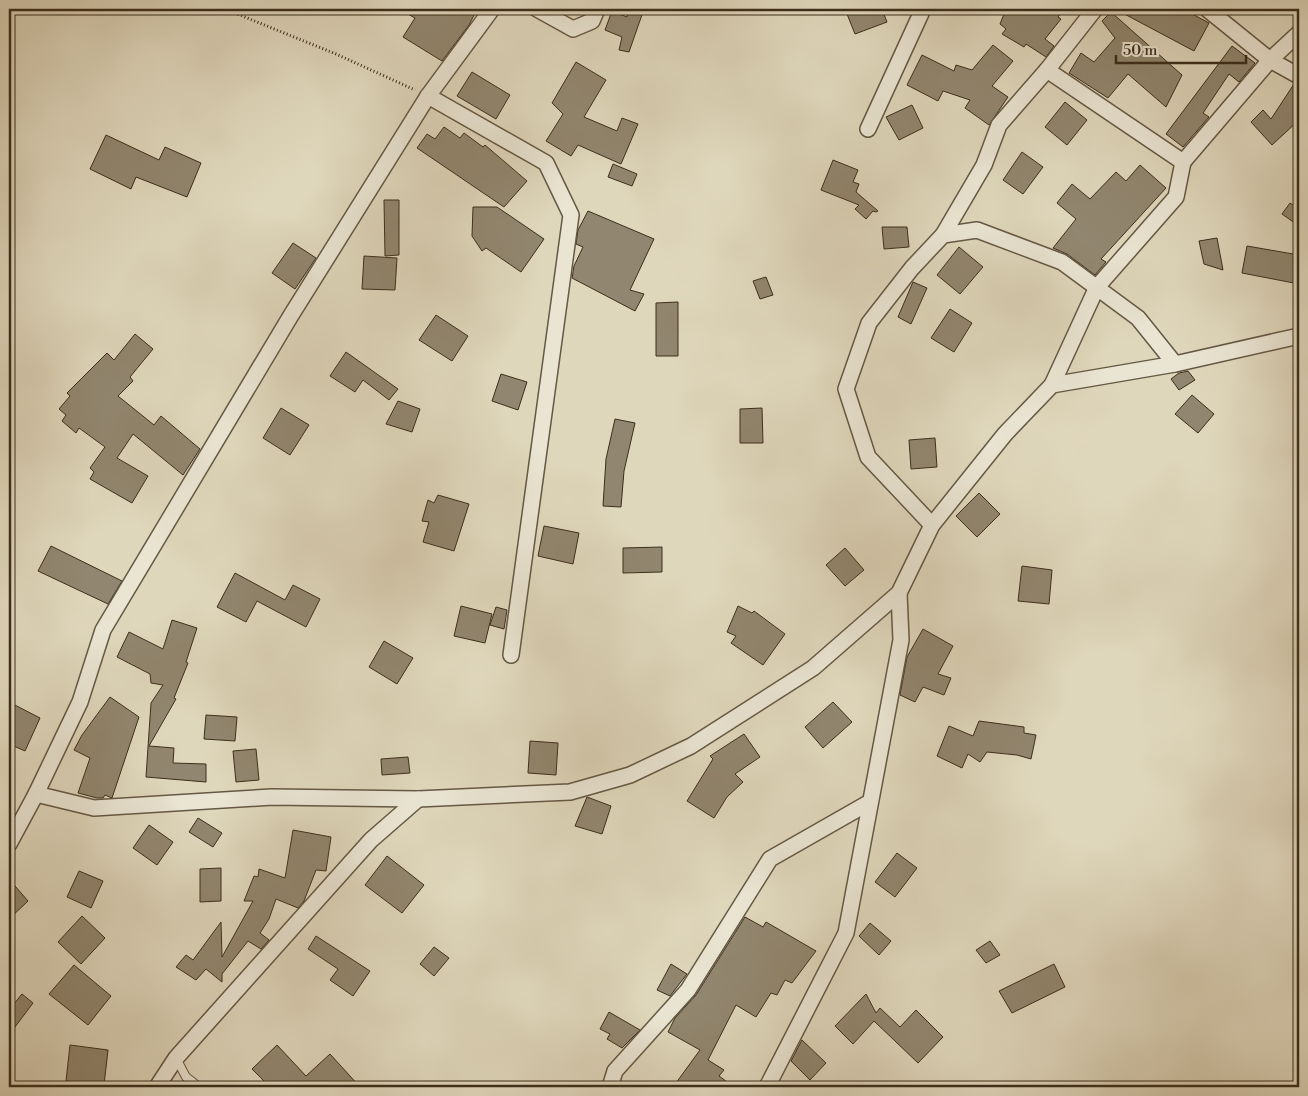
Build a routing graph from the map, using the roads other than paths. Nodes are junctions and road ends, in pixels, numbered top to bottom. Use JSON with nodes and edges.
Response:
{"nodes":[{"id":1,"x":492,"y":9,"type":"edge"},
{"id":2,"x":537,"y":9,"type":"edge"},
{"id":3,"x":597,"y":9,"type":"edge"},
{"id":4,"x":923,"y":9,"type":"edge"},
{"id":5,"x":1095,"y":9,"type":"edge"},
{"id":6,"x":1207,"y":9,"type":"edge"},
{"id":7,"x":1299,"y":33,"type":"edge"},
{"id":8,"x":1270,"y":60,"type":"junction"},
{"id":9,"x":1047,"y":70,"type":"junction"},
{"id":10,"x":1299,"y":76,"type":"edge"},
{"id":11,"x":428,"y":96,"type":"junction"},
{"id":12,"x":868,"y":129,"type":"dead end"},
{"id":13,"x":1183,"y":162,"type":"junction"},
{"id":14,"x":943,"y":235,"type":"junction"},
{"id":15,"x":1097,"y":287,"type":"junction"},
{"id":16,"x":1299,"y":336,"type":"edge"},
{"id":17,"x":1174,"y":364,"type":"junction"},
{"id":18,"x":1052,"y":385,"type":"junction"},
{"id":19,"x":932,"y":525,"type":"junction"},
{"id":20,"x":900,"y":593,"type":"junction"},
{"id":21,"x":511,"y":655,"type":"dead end"},
{"id":22,"x":36,"y":794,"type":"junction"},
{"id":23,"x":418,"y":799,"type":"junction"},
{"id":24,"x":870,"y":802,"type":"junction"},
{"id":25,"x":9,"y":844,"type":"edge"},
{"id":26,"x":176,"y":1058,"type":"junction"},
{"id":27,"x":157,"y":1087,"type":"edge"},
{"id":28,"x":199,"y":1087,"type":"edge"},
{"id":29,"x":610,"y":1087,"type":"edge"},
{"id":30,"x":767,"y":1087,"type":"edge"}],
"edges":[{"from":1,"to":11,"type":"street"},
{"from":2,"to":3,"type":"street"},
{"from":4,"to":12,"type":"street"},
{"from":5,"to":9,"type":"street"},
{"from":6,"to":8,"type":"street"},
{"from":7,"to":8,"type":"street"},
{"from":8,"to":10,"type":"street"},
{"from":8,"to":13,"type":"street"},
{"from":9,"to":13,"type":"street"},
{"from":9,"to":14,"type":"street"},
{"from":11,"to":21,"type":"street"},
{"from":11,"to":22,"type":"street"},
{"from":13,"to":15,"type":"street"},
{"from":14,"to":15,"type":"street"},
{"from":14,"to":19,"type":"street"},
{"from":15,"to":17,"type":"street"},
{"from":15,"to":18,"type":"street"},
{"from":16,"to":17,"type":"street"},
{"from":17,"to":18,"type":"street"},
{"from":18,"to":19,"type":"street"},
{"from":19,"to":20,"type":"street"},
{"from":20,"to":23,"type":"street"},
{"from":20,"to":24,"type":"street"},
{"from":22,"to":23,"type":"street"},
{"from":22,"to":25,"type":"street"},
{"from":23,"to":26,"type":"street"},
{"from":24,"to":29,"type":"street"},
{"from":24,"to":30,"type":"street"},
{"from":26,"to":27,"type":"street"},
{"from":26,"to":28,"type":"lane"}]}
